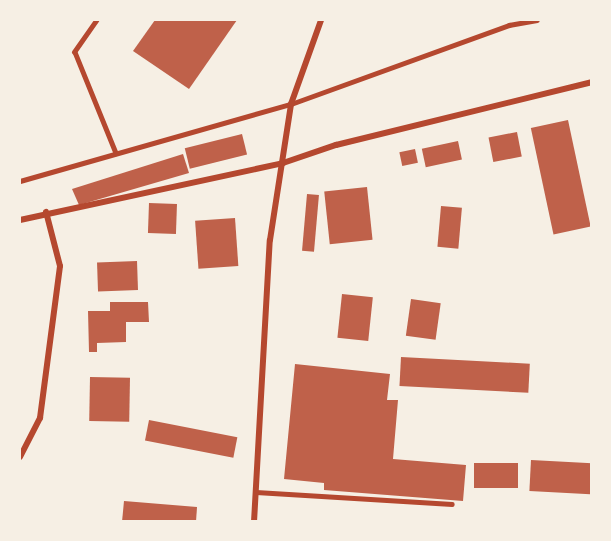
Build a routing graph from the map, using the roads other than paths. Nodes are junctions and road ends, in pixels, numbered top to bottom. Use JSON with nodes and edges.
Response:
{"nodes":[{"id":1,"x":97,"y":20,"type":"edge"},
{"id":2,"x":321,"y":20,"type":"edge"},
{"id":3,"x":537,"y":20,"type":"edge"},
{"id":4,"x":510,"y":22,"type":"edge"},
{"id":5,"x":591,"y":82,"type":"edge"},
{"id":6,"x":291,"y":104,"type":"junction"},
{"id":7,"x":116,"y":153,"type":"junction"},
{"id":8,"x":283,"y":163,"type":"junction"},
{"id":9,"x":20,"y":181,"type":"edge"},
{"id":10,"x":46,"y":212,"type":"junction"},
{"id":11,"x":20,"y":220,"type":"edge"},
{"id":12,"x":20,"y":457,"type":"edge"},
{"id":13,"x":256,"y":492,"type":"junction"},
{"id":14,"x":452,"y":504,"type":"dead end"},
{"id":15,"x":254,"y":522,"type":"edge"}],
"edges":[{"from":1,"to":7,"type":"lane"},
{"from":2,"to":6,"type":"street"},
{"from":3,"to":4,"type":"lane"},
{"from":4,"to":6,"type":"lane"},
{"from":5,"to":8,"type":"street"},
{"from":6,"to":7,"type":"lane"},
{"from":6,"to":8,"type":"street"},
{"from":7,"to":9,"type":"lane"},
{"from":8,"to":10,"type":"street"},
{"from":8,"to":13,"type":"street"},
{"from":10,"to":11,"type":"street"},
{"from":10,"to":12,"type":"street"},
{"from":13,"to":14,"type":"lane"},
{"from":13,"to":15,"type":"street"}]}
